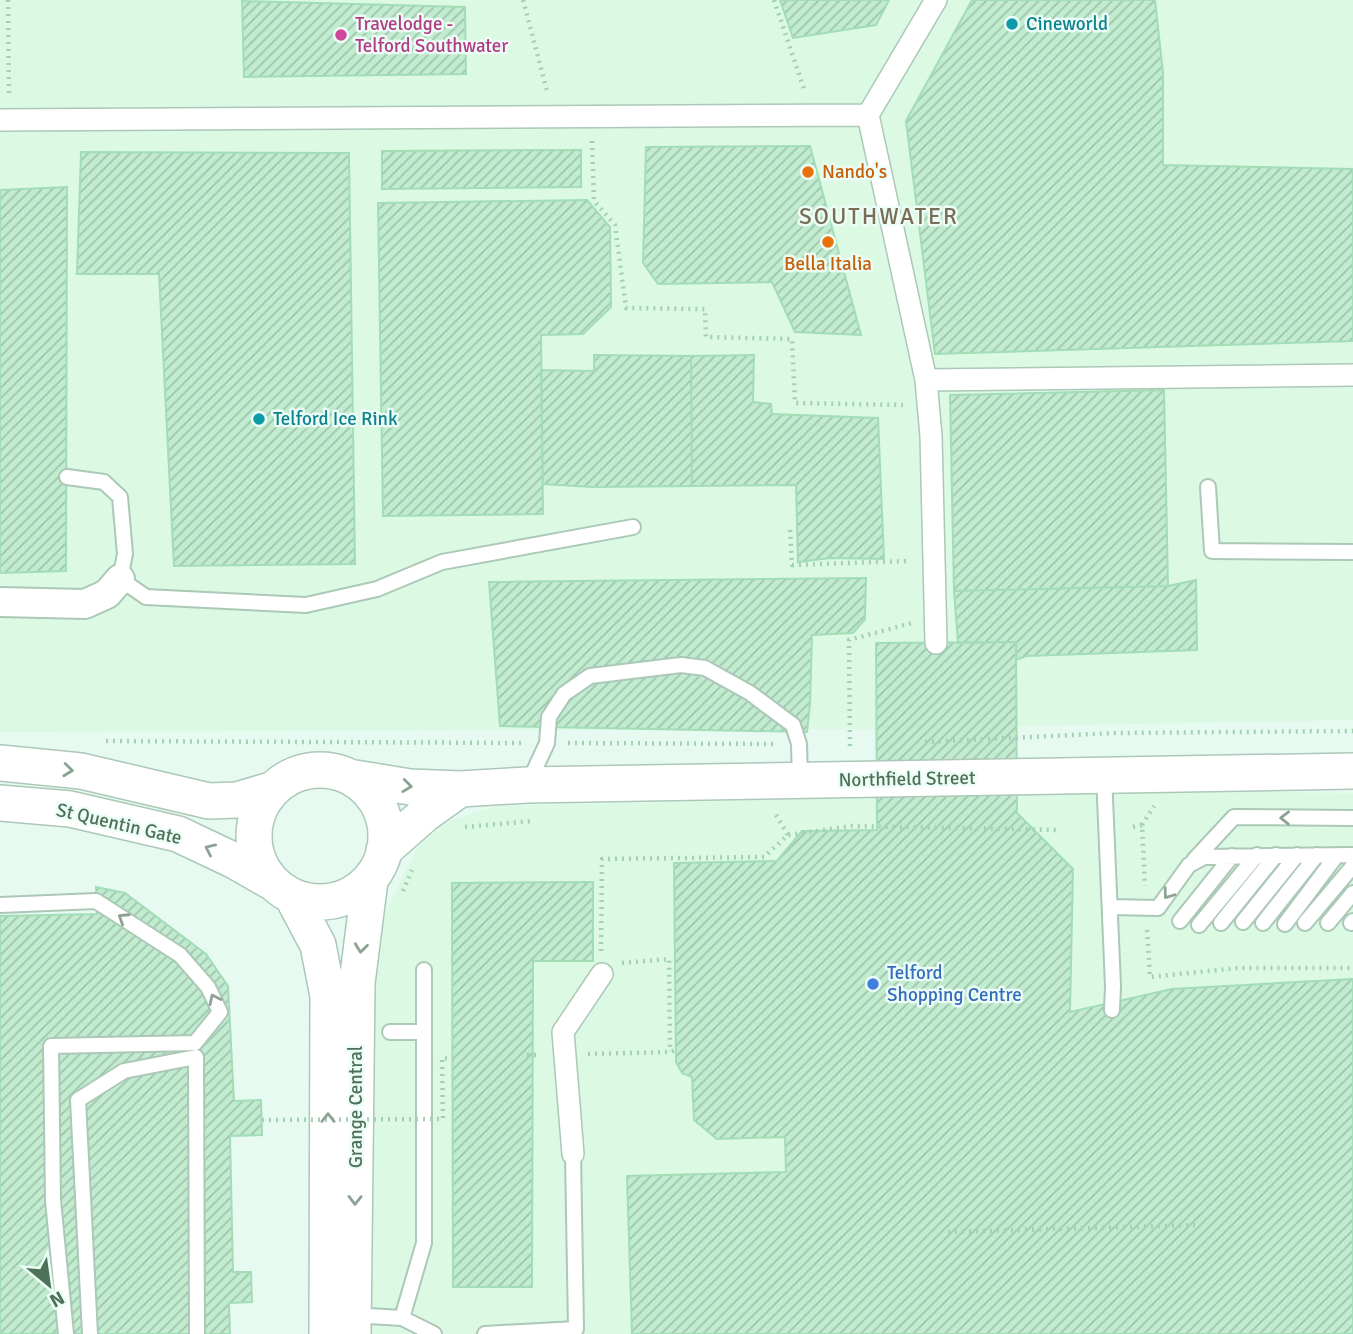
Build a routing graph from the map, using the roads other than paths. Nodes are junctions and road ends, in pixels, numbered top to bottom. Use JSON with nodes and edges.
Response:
{"nodes":[{"id":1,"x":936,"y":0,"type":"edge"},
{"id":2,"x":868,"y":115,"type":"junction"},
{"id":3,"x":5,"y":120,"type":"edge"},
{"id":4,"x":1353,"y":375,"type":"edge"},
{"id":5,"x":926,"y":380,"type":"junction"},
{"id":6,"x":67,"y":477,"type":"dead end"},
{"id":7,"x":1208,"y":487,"type":"dead end"},
{"id":8,"x":633,"y":527,"type":"dead end"},
{"id":9,"x":1353,"y":552,"type":"edge"},
{"id":10,"x":120,"y":579,"type":"junction"},
{"id":11,"x":0,"y":602,"type":"edge"},
{"id":12,"x":936,"y":643,"type":"dead end"},
{"id":13,"x":0,"y":763,"type":"edge"},
{"id":14,"x":1353,"y":771,"type":"edge"},
{"id":15,"x":1104,"y":775,"type":"junction"},
{"id":16,"x":355,"y":778,"type":"junction"},
{"id":17,"x":800,"y":782,"type":"junction"},
{"id":18,"x":527,"y":785,"type":"junction"},
{"id":19,"x":460,"y":789,"type":"junction"},
{"id":20,"x":271,"y":790,"type":"junction"},
{"id":21,"x":0,"y":803,"type":"edge"},
{"id":22,"x":1353,"y":818,"type":"edge"},
{"id":23,"x":1276,"y":855,"type":"junction"},
{"id":24,"x":1297,"y":855,"type":"junction"},
{"id":25,"x":1317,"y":855,"type":"junction"},
{"id":26,"x":1337,"y":855,"type":"junction"},
{"id":27,"x":1353,"y":855,"type":"edge"},
{"id":28,"x":1232,"y":856,"type":"junction"},
{"id":29,"x":1257,"y":856,"type":"junction"},
{"id":30,"x":377,"y":865,"type":"junction"},
{"id":31,"x":1189,"y":865,"type":"junction"},
{"id":32,"x":1353,"y":866,"type":"edge"},
{"id":33,"x":281,"y":889,"type":"junction"},
{"id":34,"x":1353,"y":893,"type":"edge"},
{"id":35,"x":0,"y":905,"type":"edge"},
{"id":36,"x":1110,"y":906,"type":"junction"},
{"id":37,"x":1180,"y":921,"type":"dead end"},
{"id":38,"x":1243,"y":922,"type":"dead end"},
{"id":39,"x":1221,"y":923,"type":"dead end"},
{"id":40,"x":1263,"y":923,"type":"dead end"},
{"id":41,"x":1285,"y":923,"type":"dead end"},
{"id":42,"x":1305,"y":923,"type":"dead end"},
{"id":43,"x":1328,"y":923,"type":"dead end"},
{"id":44,"x":1199,"y":925,"type":"dead end"},
{"id":45,"x":602,"y":969,"type":"road end"},
{"id":46,"x":424,"y":970,"type":"dead end"},
{"id":47,"x":1112,"y":1010,"type":"dead end"},
{"id":48,"x":390,"y":1032,"type":"dead end"},
{"id":49,"x":423,"y":1032,"type":"junction"},
{"id":50,"x":573,"y":1154,"type":"joint"},
{"id":51,"x":402,"y":1318,"type":"junction"},
{"id":52,"x":340,"y":1325,"type":"edge"},
{"id":53,"x":66,"y":1334,"type":"edge"},
{"id":54,"x":90,"y":1334,"type":"edge"},
{"id":55,"x":197,"y":1334,"type":"edge"},
{"id":56,"x":434,"y":1334,"type":"edge"},
{"id":57,"x":485,"y":1334,"type":"edge"}],
"edges":[{"from":1,"to":2,"type":"street"},
{"from":2,"to":3,"type":"street"},
{"from":2,"to":5,"type":"street"},
{"from":4,"to":5,"type":"street"},
{"from":5,"to":12,"type":"street"},
{"from":6,"to":10,"type":"lane"},
{"from":7,"to":9,"type":"lane"},
{"from":8,"to":10,"type":"lane"},
{"from":10,"to":11,"type":"street"},
{"from":13,"to":20,"type":"street","one_way":true},
{"from":14,"to":15,"type":"street","name":"Northfield Street"},
{"from":15,"to":17,"type":"street","name":"Northfield Street"},
{"from":15,"to":36,"type":"lane"},
{"from":16,"to":19,"type":"street","name":"Northfield Street","one_way":true},
{"from":16,"to":20,"type":"street"},
{"from":16,"to":30,"type":"street"},
{"from":17,"to":18,"type":"street","name":"Northfield Street"},
{"from":17,"to":18,"type":"lane"},
{"from":18,"to":19,"type":"street","name":"Northfield Street"},
{"from":19,"to":30,"type":"street"},
{"from":20,"to":33,"type":"street"},
{"from":33,"to":21,"type":"street","name":"St Quentin Gate","one_way":true},
{"from":22,"to":31,"type":"lane","one_way":true},
{"from":23,"to":24,"type":"lane"},
{"from":23,"to":29,"type":"lane"},
{"from":23,"to":39,"type":"lane"},
{"from":24,"to":25,"type":"lane"},
{"from":24,"to":38,"type":"lane"},
{"from":25,"to":26,"type":"lane"},
{"from":25,"to":40,"type":"lane"},
{"from":26,"to":27,"type":"lane"},
{"from":26,"to":41,"type":"lane"},
{"from":28,"to":29,"type":"lane"},
{"from":28,"to":31,"type":"lane"},
{"from":28,"to":37,"type":"lane"},
{"from":29,"to":44,"type":"lane"},
{"from":30,"to":33,"type":"street"},
{"from":30,"to":52,"type":"street","name":"Grange Central","one_way":true},
{"from":31,"to":36,"type":"lane","one_way":true},
{"from":32,"to":42,"type":"lane"},
{"from":52,"to":33,"type":"street","name":"Grange Central","one_way":true},
{"from":34,"to":43,"type":"lane"},
{"from":53,"to":35,"type":"lane","one_way":true},
{"from":36,"to":47,"type":"lane"},
{"from":45,"to":50,"type":"street"},
{"from":46,"to":49,"type":"lane"},
{"from":48,"to":49,"type":"lane"},
{"from":49,"to":51,"type":"lane"},
{"from":50,"to":57,"type":"lane"},
{"from":51,"to":52,"type":"lane"},
{"from":51,"to":56,"type":"lane"},
{"from":54,"to":55,"type":"lane"}]}
